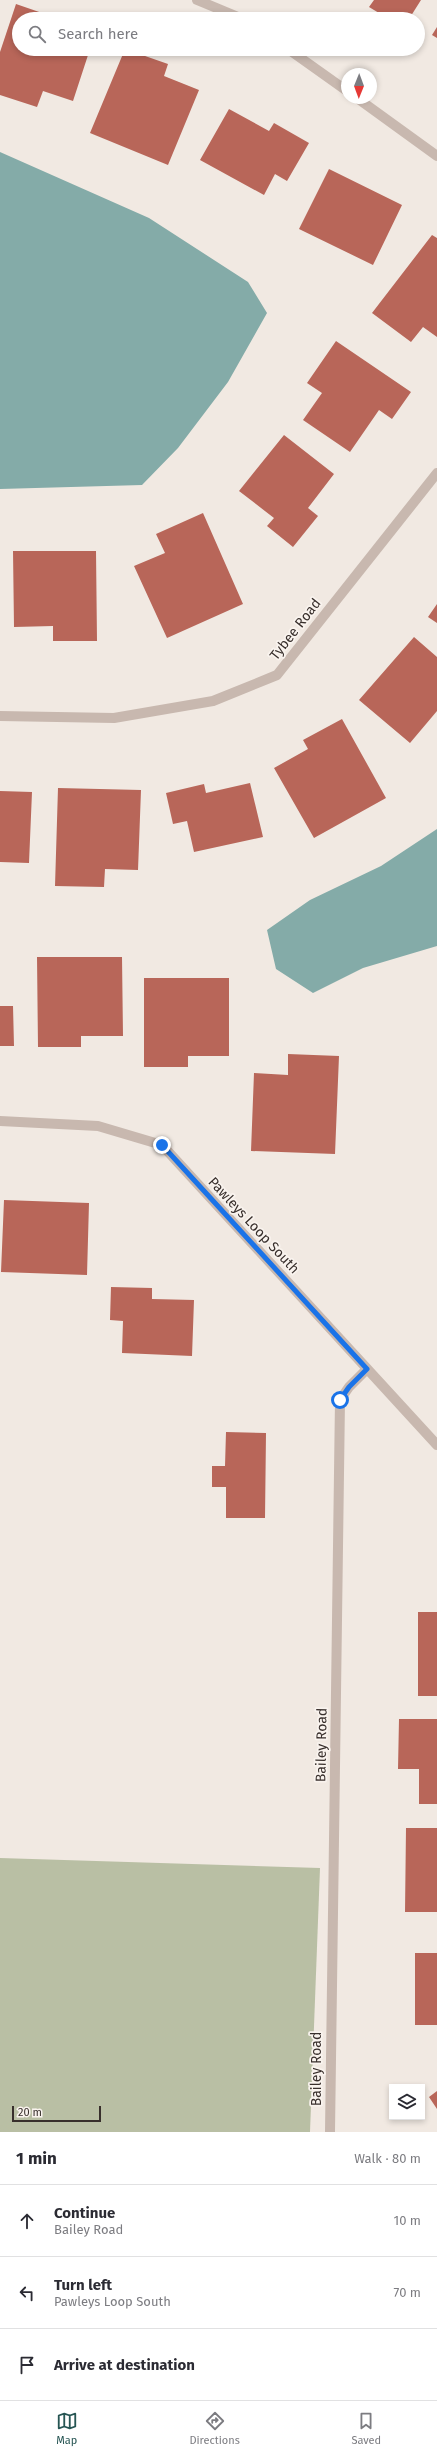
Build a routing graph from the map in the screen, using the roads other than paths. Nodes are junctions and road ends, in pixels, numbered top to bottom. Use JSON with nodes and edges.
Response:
{"nodes":[{"id":1,"x":197,"y":0,"type":"edge"},
{"id":2,"x":226,"y":12,"type":"edge"},
{"id":3,"x":298,"y":56,"type":"edge"},
{"id":4,"x":341,"y":87,"type":"edge"},
{"id":5,"x":365,"y":104,"type":"edge"},
{"id":6,"x":437,"y":156,"type":"edge"},
{"id":7,"x":437,"y":473,"type":"edge"},
{"id":8,"x":0,"y":716,"type":"edge"},
{"id":9,"x":0,"y":1121,"type":"edge"},
{"id":10,"x":367,"y":1369,"type":"junction"},
{"id":11,"x":437,"y":1445,"type":"edge"},
{"id":12,"x":330,"y":2132,"type":"edge"}],
"edges":[{"from":1,"to":2,"type":"street"},
{"from":3,"to":4,"type":"street"},
{"from":5,"to":6,"type":"street"},
{"from":7,"to":8,"type":"street","name":"Tybee Road"},
{"from":9,"to":10,"type":"street","name":"Pawleys Loop South"},
{"from":10,"to":11,"type":"street","name":"Pawleys Loop South"},
{"from":10,"to":12,"type":"street","name":"Bailey Road"}]}
